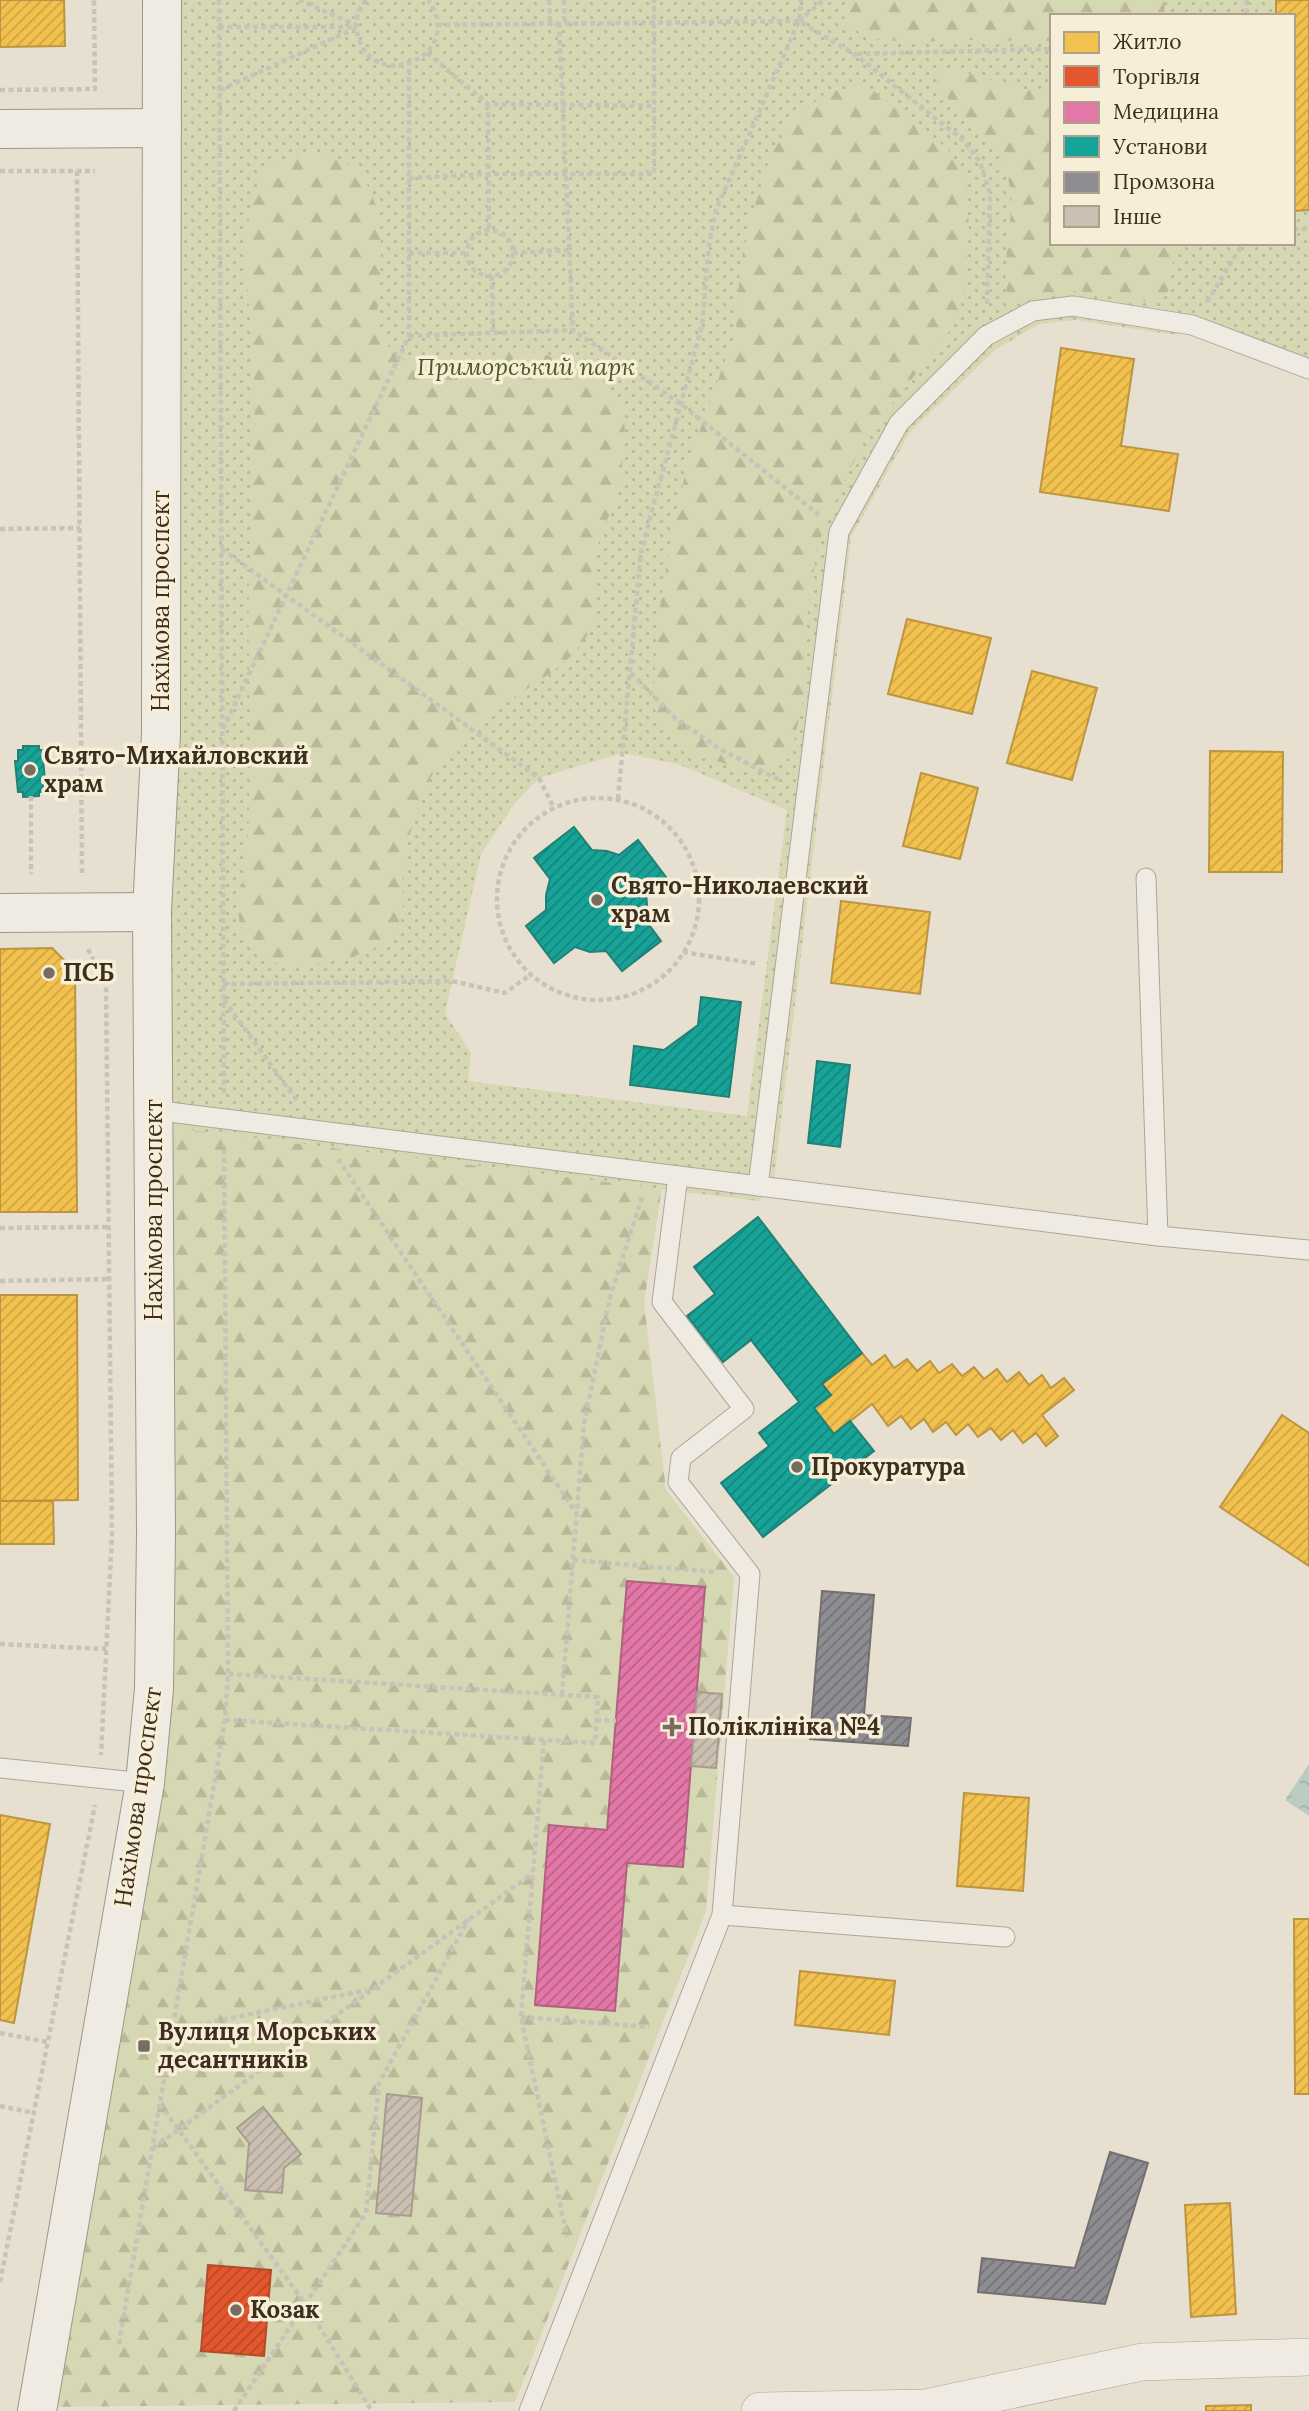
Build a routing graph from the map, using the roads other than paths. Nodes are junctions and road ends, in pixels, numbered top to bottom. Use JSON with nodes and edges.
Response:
{"nodes":[{"id":1,"x":162,"y":0,"type":"edge"},
{"id":2,"x":162,"y":128,"type":"junction"},
{"id":3,"x":0,"y":129,"type":"edge"},
{"id":4,"x":1309,"y":369,"type":"edge"},
{"id":5,"x":1146,"y":878,"type":"dead end"},
{"id":6,"x":152,"y":912,"type":"junction"},
{"id":7,"x":0,"y":913,"type":"edge"},
{"id":8,"x":153,"y":1110,"type":"junction"},
{"id":9,"x":678,"y":1176,"type":"junction"},
{"id":10,"x":758,"y":1186,"type":"junction"},
{"id":11,"x":1158,"y":1236,"type":"junction"},
{"id":12,"x":1309,"y":1250,"type":"edge"},
{"id":13,"x":0,"y":1768,"type":"edge"},
{"id":14,"x":145,"y":1783,"type":"junction"},
{"id":15,"x":722,"y":1915,"type":"junction"},
{"id":16,"x":1004,"y":1937,"type":"dead end"},
{"id":17,"x":1309,"y":2357,"type":"edge"},
{"id":18,"x":925,"y":2410,"type":"edge"},
{"id":19,"x":37,"y":2411,"type":"edge"},
{"id":20,"x":529,"y":2411,"type":"edge"},
{"id":21,"x":760,"y":2411,"type":"edge"}],
"edges":[{"from":1,"to":2,"type":"main road","name":"Нахімова проспект"},
{"from":2,"to":3,"type":"main road"},
{"from":2,"to":6,"type":"main road","name":"Нахімова проспект"},
{"from":4,"to":10,"type":"lane"},
{"from":5,"to":11,"type":"lane"},
{"from":6,"to":7,"type":"main road"},
{"from":6,"to":8,"type":"main road","name":"Нахімова проспект"},
{"from":8,"to":9,"type":"lane"},
{"from":8,"to":14,"type":"main road","name":"Нахімова проспект"},
{"from":9,"to":10,"type":"lane"},
{"from":9,"to":15,"type":"lane"},
{"from":10,"to":11,"type":"lane"},
{"from":11,"to":12,"type":"lane"},
{"from":13,"to":14,"type":"lane"},
{"from":14,"to":19,"type":"main road","name":"Нахімова проспект"},
{"from":15,"to":16,"type":"lane"},
{"from":15,"to":20,"type":"lane"},
{"from":17,"to":18,"type":"street"},
{"from":18,"to":21,"type":"street"}]}
